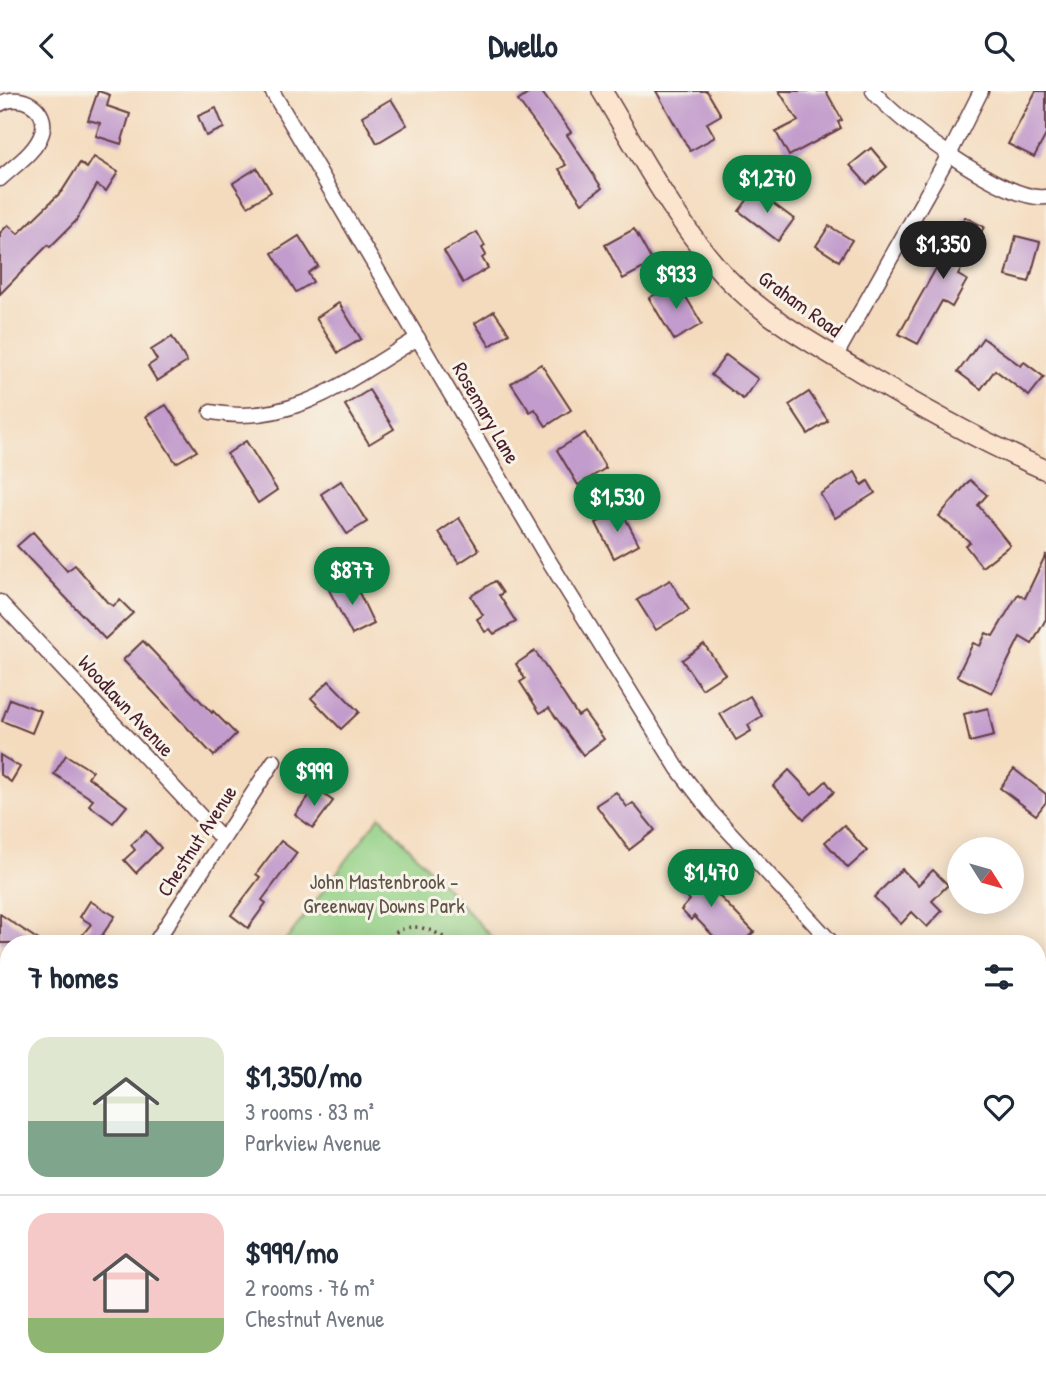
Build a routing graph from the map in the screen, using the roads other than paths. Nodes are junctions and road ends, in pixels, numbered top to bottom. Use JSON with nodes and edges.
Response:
{"nodes":[{"id":1,"x":272,"y":91,"type":"edge"},
{"id":2,"x":602,"y":91,"type":"edge"},
{"id":3,"x":873,"y":91,"type":"edge"},
{"id":4,"x":981,"y":91,"type":"edge"},
{"id":5,"x":0,"y":104,"type":"edge"},
{"id":6,"x":950,"y":153,"type":"junction"},
{"id":7,"x":0,"y":179,"type":"edge"},
{"id":8,"x":1046,"y":197,"type":"edge"},
{"id":9,"x":418,"y":338,"type":"junction"},
{"id":10,"x":835,"y":357,"type":"junction"},
{"id":11,"x":211,"y":412,"type":"dead end"},
{"id":12,"x":1046,"y":470,"type":"edge"},
{"id":13,"x":0,"y":604,"type":"edge"},
{"id":14,"x":274,"y":761,"type":"dead end"},
{"id":15,"x":222,"y":839,"type":"junction"},
{"id":16,"x":160,"y":935,"type":"edge"},
{"id":17,"x":825,"y":935,"type":"edge"}],
"edges":[{"from":1,"to":9,"type":"street","name":"Rosemary Lane"},
{"from":2,"to":10,"type":"street","name":"Graham Road"},
{"from":3,"to":6,"type":"street"},
{"from":4,"to":6,"type":"street"},
{"from":5,"to":7,"type":"street"},
{"from":6,"to":8,"type":"street"},
{"from":6,"to":10,"type":"street"},
{"from":9,"to":11,"type":"street"},
{"from":9,"to":17,"type":"street","name":"Rosemary Lane"},
{"from":10,"to":12,"type":"street","name":"Graham Road"},
{"from":13,"to":15,"type":"street","name":"Woodlawn Avenue"},
{"from":14,"to":15,"type":"street","name":"Chestnut Avenue"},
{"from":15,"to":16,"type":"street","name":"Chestnut Avenue"}]}
